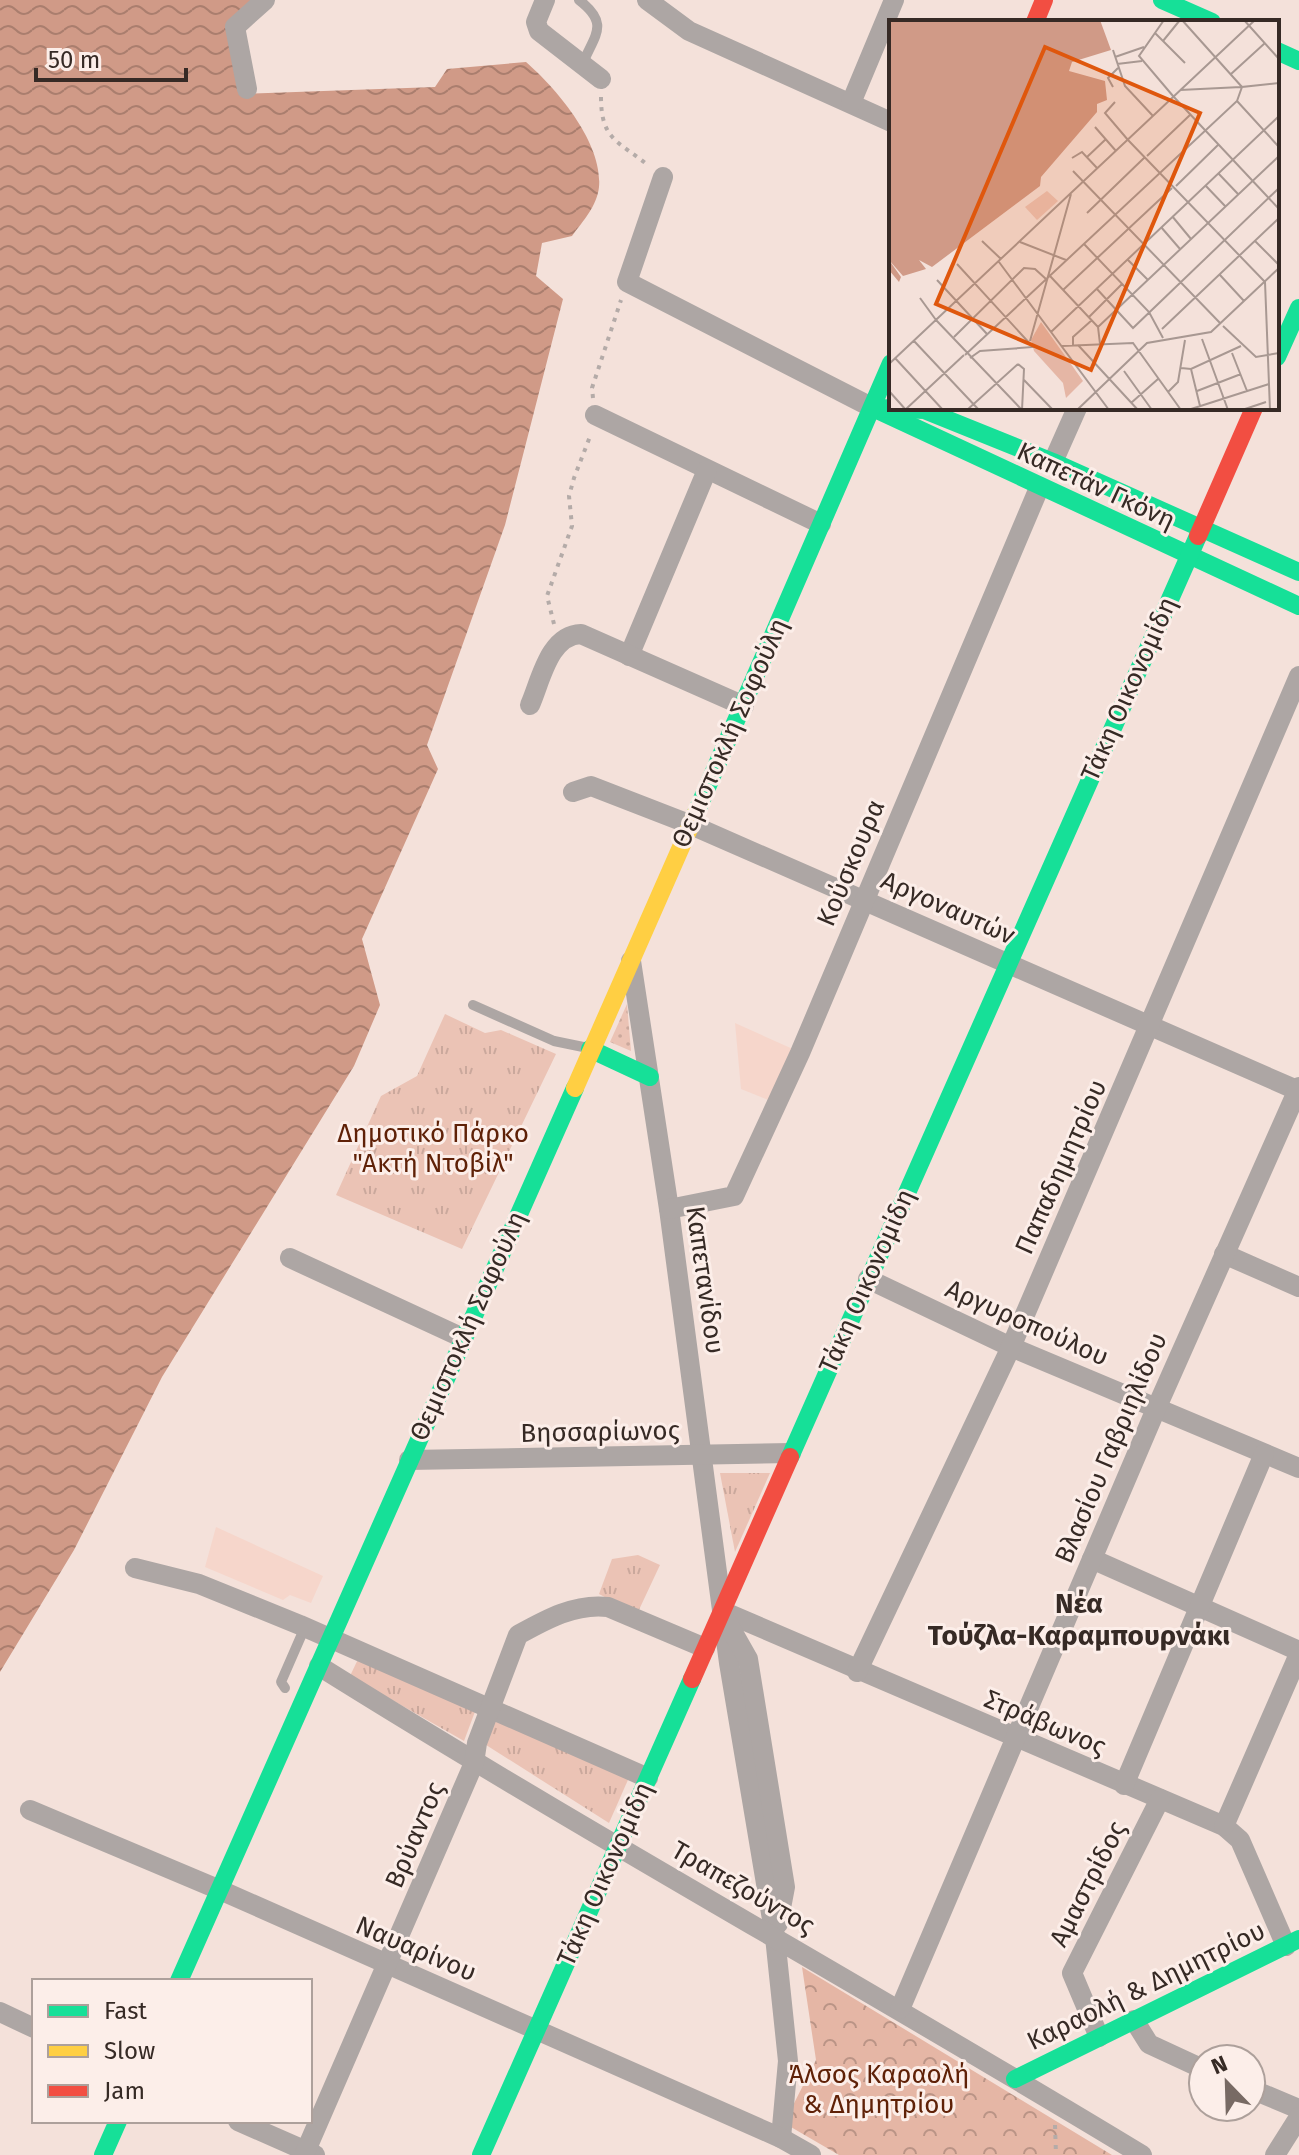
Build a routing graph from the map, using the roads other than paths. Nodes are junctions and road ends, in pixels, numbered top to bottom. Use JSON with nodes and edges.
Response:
{"nodes":[{"id":1,"x":265,"y":0,"type":"edge"},
{"id":2,"x":545,"y":0,"type":"edge"},
{"id":3,"x":579,"y":0,"type":"edge"},
{"id":4,"x":647,"y":0,"type":"edge"},
{"id":5,"x":894,"y":0,"type":"edge"},
{"id":6,"x":1044,"y":0,"type":"edge"},
{"id":7,"x":1167,"y":1,"type":"edge"},
{"id":8,"x":1036,"y":20,"type":"edge"},
{"id":9,"x":1208,"y":20,"type":"edge"},
{"id":10,"x":1279,"y":52,"type":"edge"},
{"id":11,"x":1299,"y":61,"type":"edge"},
{"id":12,"x":582,"y":65,"type":"junction"},
{"id":13,"x":601,"y":79,"type":"road end"},
{"id":14,"x":247,"y":89,"type":"dead end"},
{"id":15,"x":851,"y":103,"type":"junction"},
{"id":16,"x":889,"y":121,"type":"edge"},
{"id":17,"x":663,"y":177,"type":"road end"},
{"id":18,"x":1299,"y":308,"type":"edge"},
{"id":19,"x":1279,"y":353,"type":"edge"},
{"id":20,"x":889,"y":368,"type":"edge"},
{"id":21,"x":873,"y":408,"type":"junction"},
{"id":22,"x":889,"y":409,"type":"edge"},
{"id":23,"x":924,"y":410,"type":"edge"},
{"id":24,"x":1076,"y":410,"type":"edge"},
{"id":25,"x":1253,"y":410,"type":"edge"},
{"id":26,"x":595,"y":415,"type":"road end"},
{"id":27,"x":1053,"y":462,"type":"junction"},
{"id":28,"x":707,"y":470,"type":"junction"},
{"id":29,"x":1039,"y":488,"type":"junction"},
{"id":30,"x":821,"y":524,"type":"junction"},
{"id":31,"x":1200,"y":529,"type":"junction"},
{"id":32,"x":1187,"y":557,"type":"junction"},
{"id":33,"x":1299,"y":572,"type":"edge"},
{"id":34,"x":1299,"y":606,"type":"edge"},
{"id":35,"x":629,"y":656,"type":"junction"},
{"id":36,"x":1299,"y":676,"type":"edge"},
{"id":37,"x":530,"y":705,"type":"dead end"},
{"id":38,"x":744,"y":706,"type":"junction"},
{"id":39,"x":573,"y":792,"type":"dead end"},
{"id":40,"x":689,"y":824,"type":"junction"},
{"id":41,"x":863,"y":899,"type":"junction"},
{"id":42,"x":631,"y":957,"type":"junction"},
{"id":43,"x":1008,"y":963,"type":"junction"},
{"id":44,"x":473,"y":1005,"type":"dead end"},
{"id":45,"x":1151,"y":1026,"type":"junction"},
{"id":46,"x":590,"y":1049,"type":"junction"},
{"id":47,"x":650,"y":1077,"type":"junction"},
{"id":48,"x":1298,"y":1089,"type":"edge"},
{"id":49,"x":669,"y":1209,"type":"junction"},
{"id":50,"x":1224,"y":1254,"type":"junction"},
{"id":51,"x":290,"y":1258,"type":"dead end"},
{"id":52,"x":868,"y":1279,"type":"junction"},
{"id":53,"x":1299,"y":1287,"type":"edge"},
{"id":54,"x":463,"y":1338,"type":"junction"},
{"id":55,"x":1011,"y":1347,"type":"junction"},
{"id":56,"x":1156,"y":1409,"type":"junction"},
{"id":57,"x":791,"y":1453,"type":"junction"},
{"id":58,"x":1264,"y":1454,"type":"junction"},
{"id":59,"x":702,"y":1456,"type":"junction"},
{"id":60,"x":409,"y":1460,"type":"junction"},
{"id":61,"x":1299,"y":1468,"type":"edge"},
{"id":62,"x":1092,"y":1559,"type":"junction"},
{"id":63,"x":135,"y":1568,"type":"dead end"},
{"id":64,"x":1199,"y":1607,"type":"junction"},
{"id":65,"x":722,"y":1611,"type":"junction"},
{"id":66,"x":305,"y":1627,"type":"junction"},
{"id":67,"x":331,"y":1638,"type":"junction"},
{"id":68,"x":705,"y":1648,"type":"junction"},
{"id":69,"x":1299,"y":1653,"type":"edge"},
{"id":70,"x":319,"y":1666,"type":"junction"},
{"id":71,"x":857,"y":1672,"type":"junction"},
{"id":72,"x":285,"y":1688,"type":"dead end"},
{"id":73,"x":489,"y":1708,"type":"junction"},
{"id":74,"x":1016,"y":1739,"type":"junction"},
{"id":75,"x":474,"y":1763,"type":"junction"},
{"id":76,"x":648,"y":1778,"type":"junction"},
{"id":77,"x":1124,"y":1785,"type":"junction"},
{"id":78,"x":1160,"y":1799,"type":"junction"},
{"id":79,"x":30,"y":1810,"type":"dead end"},
{"id":80,"x":1224,"y":1826,"type":"junction"},
{"id":81,"x":618,"y":1846,"type":"junction"},
{"id":82,"x":220,"y":1890,"type":"junction"},
{"id":83,"x":775,"y":1937,"type":"junction"},
{"id":84,"x":1293,"y":1942,"type":"edge"},
{"id":85,"x":387,"y":1966,"type":"junction"},
{"id":86,"x":180,"y":1979,"type":"edge"},
{"id":87,"x":900,"y":2009,"type":"junction"},
{"id":88,"x":0,"y":2012,"type":"edge"},
{"id":89,"x":1134,"y":2020,"type":"junction"},
{"id":90,"x":32,"y":2027,"type":"edge"},
{"id":91,"x":537,"y":2029,"type":"junction"},
{"id":92,"x":1099,"y":2037,"type":"junction"},
{"id":93,"x":1187,"y":2062,"type":"edge"},
{"id":94,"x":1015,"y":2079,"type":"junction"},
{"id":95,"x":1267,"y":2096,"type":"edge"},
{"id":96,"x":1299,"y":2109,"type":"edge"},
{"id":97,"x":1299,"y":2117,"type":"edge"},
{"id":98,"x":117,"y":2123,"type":"edge"},
{"id":99,"x":242,"y":2123,"type":"edge"},
{"id":100,"x":781,"y":2138,"type":"junction"},
{"id":101,"x":308,"y":2154,"type":"edge"},
{"id":102,"x":103,"y":2155,"type":"edge"},
{"id":103,"x":481,"y":2155,"type":"edge"},
{"id":104,"x":811,"y":2155,"type":"edge"},
{"id":105,"x":1142,"y":2155,"type":"edge"},
{"id":106,"x":1275,"y":2155,"type":"edge"}],
"edges":[{"from":1,"to":14,"type":"street"},
{"from":2,"to":12,"type":"street"},
{"from":3,"to":12,"type":"lane"},
{"from":4,"to":15,"type":"street"},
{"from":5,"to":15,"type":"street"},
{"from":6,"to":8,"type":"main road"},
{"from":7,"to":9,"type":"main road"},
{"from":10,"to":11,"type":"main road"},
{"from":12,"to":13,"type":"street"},
{"from":15,"to":16,"type":"street"},
{"from":17,"to":21,"type":"street","name":"Καπετάν Γκόνη"},
{"from":18,"to":19,"type":"main road"},
{"from":20,"to":21,"type":"main road","name":"Θεμιστοκλή Σοφούλη"},
{"from":21,"to":22,"type":"main road","name":"Καπετάν Γκόνη"},
{"from":21,"to":29,"type":"main road","name":"Καπετάν Γκόνη"},
{"from":21,"to":30,"type":"main road","name":"Θεμιστοκλή Σοφούλη"},
{"from":23,"to":27,"type":"main road","name":"Καπετάν Γκόνη"},
{"from":24,"to":27,"type":"street"},
{"from":25,"to":31,"type":"main road","name":"Τάκη Οικονομίδη"},
{"from":26,"to":28,"type":"street"},
{"from":27,"to":31,"type":"main road","name":"Καπετάν Γκόνη"},
{"from":28,"to":30,"type":"street"},
{"from":28,"to":35,"type":"street"},
{"from":29,"to":32,"type":"main road","name":"Καπετάν Γκόνη"},
{"from":29,"to":41,"type":"street","name":"Κούσκουρα"},
{"from":30,"to":38,"type":"main road","name":"Θεμιστοκλή Σοφούλη"},
{"from":31,"to":32,"type":"main road","name":"Τάκη Οικονομίδη"},
{"from":31,"to":33,"type":"main road","name":"Καπετάν Γκόνη"},
{"from":32,"to":34,"type":"main road","name":"Καπετάν Γκόνη"},
{"from":32,"to":43,"type":"main road","name":"Τάκη Οικονομίδη"},
{"from":35,"to":37,"type":"street"},
{"from":35,"to":38,"type":"street"},
{"from":36,"to":45,"type":"street","name":"Παπαδημητρίου"},
{"from":38,"to":40,"type":"main road","name":"Θεμιστοκλή Σοφούλη"},
{"from":39,"to":40,"type":"street","name":"Αργοναυτών"},
{"from":40,"to":41,"type":"street","name":"Αργοναυτών"},
{"from":40,"to":42,"type":"main road","name":"Θεμιστοκλή Σοφούλη"},
{"from":41,"to":43,"type":"street","name":"Αργοναυτών"},
{"from":41,"to":49,"type":"street","name":"Κούσκουρα"},
{"from":42,"to":46,"type":"main road","name":"Θεμιστοκλή Σοφούλη"},
{"from":42,"to":47,"type":"street","name":"Καπετανίδου"},
{"from":43,"to":45,"type":"street","name":"Αργοναυτών"},
{"from":43,"to":52,"type":"main road","name":"Τάκη Οικονομίδη"},
{"from":44,"to":46,"type":"lane"},
{"from":45,"to":48,"type":"street","name":"Αργοναυτών"},
{"from":45,"to":55,"type":"street","name":"Παπαδημητρίου"},
{"from":46,"to":47,"type":"main road"},
{"from":46,"to":54,"type":"main road","name":"Θεμιστοκλή Σοφούλη"},
{"from":47,"to":49,"type":"street","name":"Καπετανίδου"},
{"from":48,"to":50,"type":"street","name":"Βλασίου Γαβριηλίδου"},
{"from":49,"to":59,"type":"street","name":"Καπετανίδου"},
{"from":50,"to":53,"type":"street"},
{"from":50,"to":56,"type":"street","name":"Βλασίου Γαβριηλίδου"},
{"from":51,"to":54,"type":"street"},
{"from":52,"to":55,"type":"street","name":"Αργυροπούλου"},
{"from":52,"to":57,"type":"main road","name":"Τάκη Οικονομίδη"},
{"from":54,"to":60,"type":"main road","name":"Θεμιστοκλή Σοφούλη"},
{"from":55,"to":56,"type":"street","name":"Αργυροπούλου"},
{"from":55,"to":71,"type":"street","name":"Παπαδημητρίου"},
{"from":56,"to":58,"type":"street","name":"Αργυροπούλου"},
{"from":56,"to":62,"type":"street","name":"Βλασίου Γαβριηλίδου"},
{"from":57,"to":59,"type":"street","name":"Βησσαρίωνος"},
{"from":57,"to":65,"type":"main road","name":"Τάκη Οικονομίδη"},
{"from":58,"to":61,"type":"street","name":"Αργυροπούλου"},
{"from":58,"to":64,"type":"street"},
{"from":59,"to":60,"type":"street","name":"Βησσαρίωνος"},
{"from":59,"to":65,"type":"street","name":"Καπετανίδου"},
{"from":60,"to":67,"type":"main road","name":"Θεμιστοκλή Σοφούλη"},
{"from":62,"to":64,"type":"street"},
{"from":62,"to":74,"type":"street","name":"Βλασίου Γαβριηλίδου"},
{"from":63,"to":66,"type":"street"},
{"from":64,"to":69,"type":"street"},
{"from":64,"to":77,"type":"street"},
{"from":65,"to":68,"type":"main road","name":"Τάκη Οικονομίδη"},
{"from":65,"to":71,"type":"street","name":"Στράβωνος"},
{"from":65,"to":83,"type":"street","name":"Καπετανίδου"},
{"from":66,"to":67,"type":"street"},
{"from":66,"to":72,"type":"lane"},
{"from":67,"to":70,"type":"main road","name":"Θεμιστοκλή Σοφούλη"},
{"from":67,"to":73,"type":"street"},
{"from":68,"to":73,"type":"street","name":"Βρύαντος"},
{"from":68,"to":76,"type":"main road","name":"Τάκη Οικονομίδη"},
{"from":69,"to":80,"type":"street"},
{"from":70,"to":75,"type":"street","name":"Τραπεζούντος"},
{"from":70,"to":82,"type":"main road","name":"Θεμιστοκλή Σοφούλη"},
{"from":71,"to":74,"type":"street","name":"Στράβωνος"},
{"from":73,"to":75,"type":"street","name":"Βρύαντος"},
{"from":73,"to":76,"type":"street"},
{"from":74,"to":77,"type":"street","name":"Στράβωνος"},
{"from":74,"to":87,"type":"street","name":"Βλασίου Γαβριηλίδου"},
{"from":75,"to":81,"type":"street","name":"Τραπεζούντος"},
{"from":75,"to":85,"type":"street","name":"Βρύαντος"},
{"from":76,"to":81,"type":"main road","name":"Τάκη Οικονομίδη"},
{"from":77,"to":78,"type":"street","name":"Στράβωνος"},
{"from":78,"to":80,"type":"street","name":"Στράβωνος"},
{"from":78,"to":92,"type":"street","name":"Αμαστρίδος"},
{"from":79,"to":82,"type":"street","name":"Ναυαρίνου"},
{"from":80,"to":84,"type":"street"},
{"from":81,"to":83,"type":"street","name":"Τραπεζούντος"},
{"from":81,"to":91,"type":"main road","name":"Τάκη Οικονομίδη"},
{"from":82,"to":85,"type":"street","name":"Ναυαρίνου"},
{"from":82,"to":86,"type":"main road","name":"Θεμιστοκλή Σοφούλη"},
{"from":83,"to":87,"type":"street","name":"Τραπεζούντος"},
{"from":83,"to":100,"type":"street","name":"Καπετανίδου"},
{"from":84,"to":89,"type":"main road","name":"Καραολή & Δημητρίου"},
{"from":85,"to":91,"type":"street","name":"Ναυαρίνου"},
{"from":85,"to":101,"type":"street","name":"Βρύαντος"},
{"from":87,"to":94,"type":"street","name":"Τραπεζούντος"},
{"from":88,"to":90,"type":"street"},
{"from":89,"to":92,"type":"main road","name":"Καραολή & Δημητρίου"},
{"from":89,"to":93,"type":"street"},
{"from":91,"to":100,"type":"street","name":"Ναυαρίνου"},
{"from":91,"to":103,"type":"main road","name":"Τάκη Οικονομίδη"},
{"from":92,"to":94,"type":"main road","name":"Καραολή & Δημητρίου"},
{"from":94,"to":105,"type":"street","name":"Τραπεζούντος"},
{"from":95,"to":96,"type":"street"},
{"from":97,"to":106,"type":"street"},
{"from":98,"to":102,"type":"main road"},
{"from":99,"to":101,"type":"street"},
{"from":100,"to":104,"type":"street"}]}
